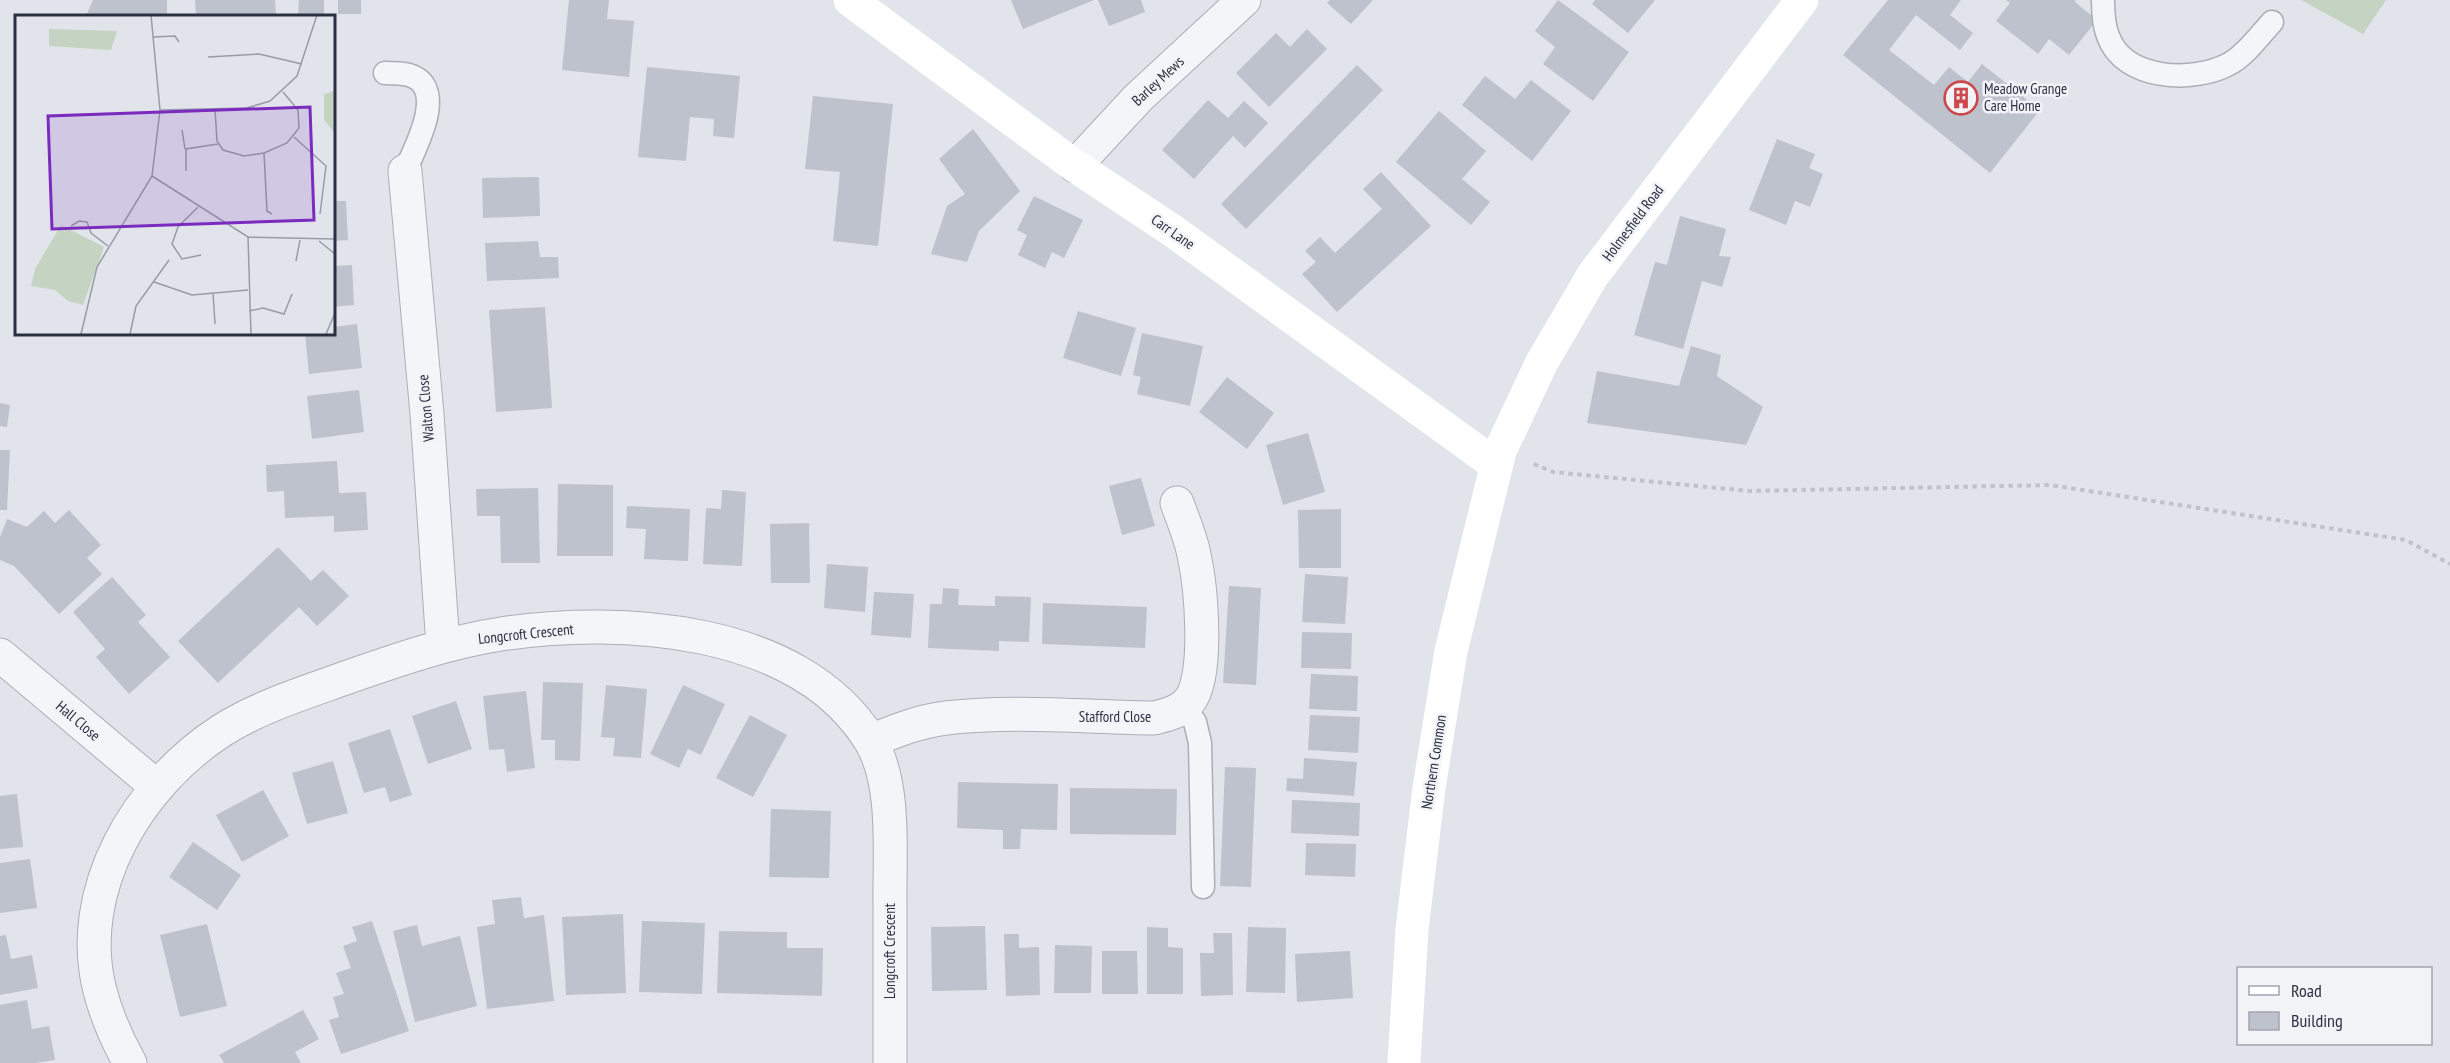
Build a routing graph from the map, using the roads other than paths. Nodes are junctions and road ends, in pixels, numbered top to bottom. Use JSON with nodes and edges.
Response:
{"nodes":[{"id":1,"x":850,"y":0,"type":"edge"},
{"id":2,"x":1244,"y":0,"type":"edge"},
{"id":3,"x":1802,"y":0,"type":"edge"},
{"id":4,"x":2103,"y":0,"type":"edge"},
{"id":5,"x":2272,"y":22,"type":"dead end"},
{"id":6,"x":385,"y":73,"type":"dead end"},
{"id":7,"x":1075,"y":166,"type":"junction"},
{"id":8,"x":405,"y":171,"type":"joint"},
{"id":9,"x":1498,"y":458,"type":"junction"},
{"id":10,"x":1177,"y":503,"type":"dead end"},
{"id":11,"x":443,"y":646,"type":"junction"},
{"id":12,"x":0,"y":656,"type":"edge"},
{"id":13,"x":1184,"y":706,"type":"junction"},
{"id":14,"x":871,"y":741,"type":"junction"},
{"id":15,"x":156,"y":786,"type":"junction"},
{"id":16,"x":1203,"y":887,"type":"dead end"},
{"id":17,"x":130,"y":1063,"type":"edge"},
{"id":18,"x":890,"y":1063,"type":"edge"},
{"id":19,"x":1404,"y":1063,"type":"edge"}],
"edges":[{"from":1,"to":7,"type":"main road","name":"Carr Lane"},
{"from":2,"to":7,"type":"street","name":"Barley Mews"},
{"from":3,"to":9,"type":"main road","name":"Holmesfield Road"},
{"from":4,"to":5,"type":"lane"},
{"from":6,"to":8,"type":"lane"},
{"from":7,"to":9,"type":"main road","name":"Carr Lane"},
{"from":8,"to":11,"type":"street","name":"Walton Close"},
{"from":9,"to":19,"type":"main road","name":"Northern Common"},
{"from":10,"to":13,"type":"street"},
{"from":11,"to":14,"type":"street","name":"Longcroft Crescent"},
{"from":11,"to":15,"type":"street","name":"Longcroft Crescent"},
{"from":12,"to":15,"type":"street","name":"Hall Close"},
{"from":13,"to":14,"type":"street","name":"Stafford Close"},
{"from":13,"to":16,"type":"lane"},
{"from":14,"to":18,"type":"street","name":"Longcroft Crescent"},
{"from":15,"to":17,"type":"street","name":"Longcroft Crescent"}]}
